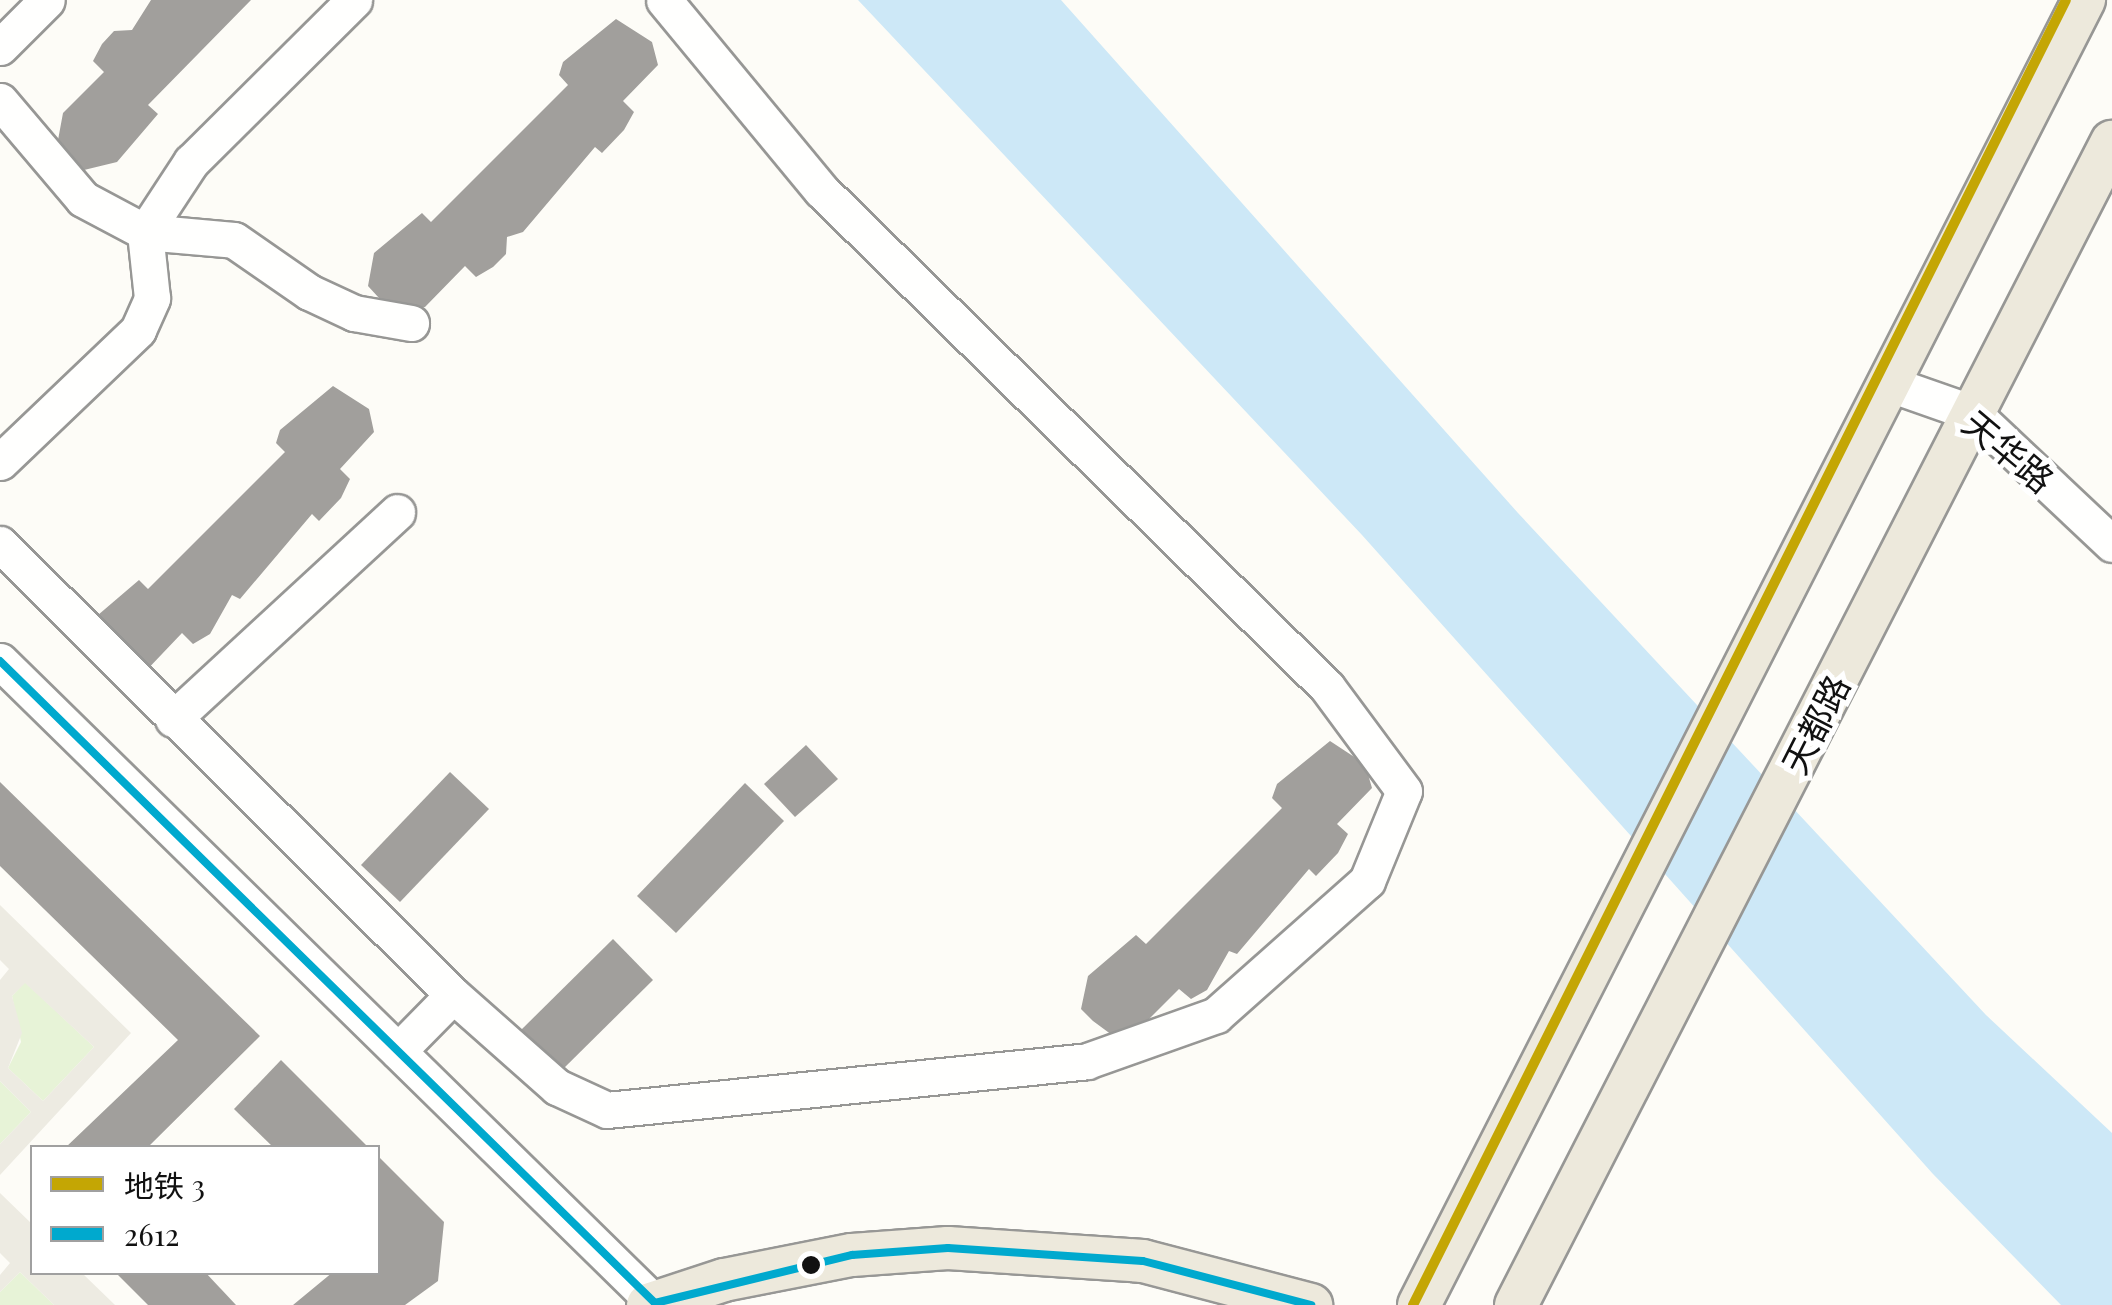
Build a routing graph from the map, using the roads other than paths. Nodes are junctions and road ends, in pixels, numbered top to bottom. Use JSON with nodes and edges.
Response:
{"nodes":[{"id":1,"x":47,"y":0,"type":"edge"},
{"id":2,"x":354,"y":0,"type":"edge"},
{"id":3,"x":664,"y":0,"type":"edge"},
{"id":4,"x":2084,"y":0,"type":"edge"},
{"id":5,"x":0,"y":48,"type":"edge"},
{"id":6,"x":0,"y":102,"type":"edge"},
{"id":7,"x":2112,"y":142,"type":"edge"},
{"id":8,"x":145,"y":232,"type":"junction"},
{"id":9,"x":411,"y":322,"type":"dead end"},
{"id":10,"x":1890,"y":384,"type":"junction"},
{"id":11,"x":1974,"y":414,"type":"junction"},
{"id":12,"x":0,"y":462,"type":"edge"},
{"id":13,"x":397,"y":512,"type":"dead end"},
{"id":14,"x":0,"y":544,"type":"edge"},
{"id":15,"x":2112,"y":544,"type":"edge"},
{"id":16,"x":0,"y":661,"type":"edge"},
{"id":17,"x":173,"y":719,"type":"junction"},
{"id":18,"x":453,"y":995,"type":"junction"},
{"id":19,"x":398,"y":1051,"type":"junction"},
{"id":20,"x":652,"y":1304,"type":"edge"},
{"id":21,"x":1312,"y":1305,"type":"edge"},
{"id":22,"x":1419,"y":1305,"type":"edge"},
{"id":23,"x":1516,"y":1305,"type":"edge"}],
"edges":[{"from":1,"to":5,"type":"street"},
{"from":2,"to":8,"type":"street"},
{"from":3,"to":18,"type":"street"},
{"from":4,"to":10,"type":"main road"},
{"from":6,"to":8,"type":"street"},
{"from":7,"to":11,"type":"main road","name":"天都路"},
{"from":8,"to":9,"type":"street"},
{"from":8,"to":12,"type":"street"},
{"from":10,"to":11,"type":"street","name":"天华路"},
{"from":10,"to":22,"type":"main road"},
{"from":11,"to":15,"type":"street","name":"天华路"},
{"from":11,"to":23,"type":"main road","name":"天都路"},
{"from":13,"to":17,"type":"street"},
{"from":14,"to":17,"type":"street"},
{"from":16,"to":19,"type":"street"},
{"from":17,"to":18,"type":"street"},
{"from":18,"to":19,"type":"street"},
{"from":19,"to":20,"type":"street"},
{"from":20,"to":21,"type":"main road"}]}
